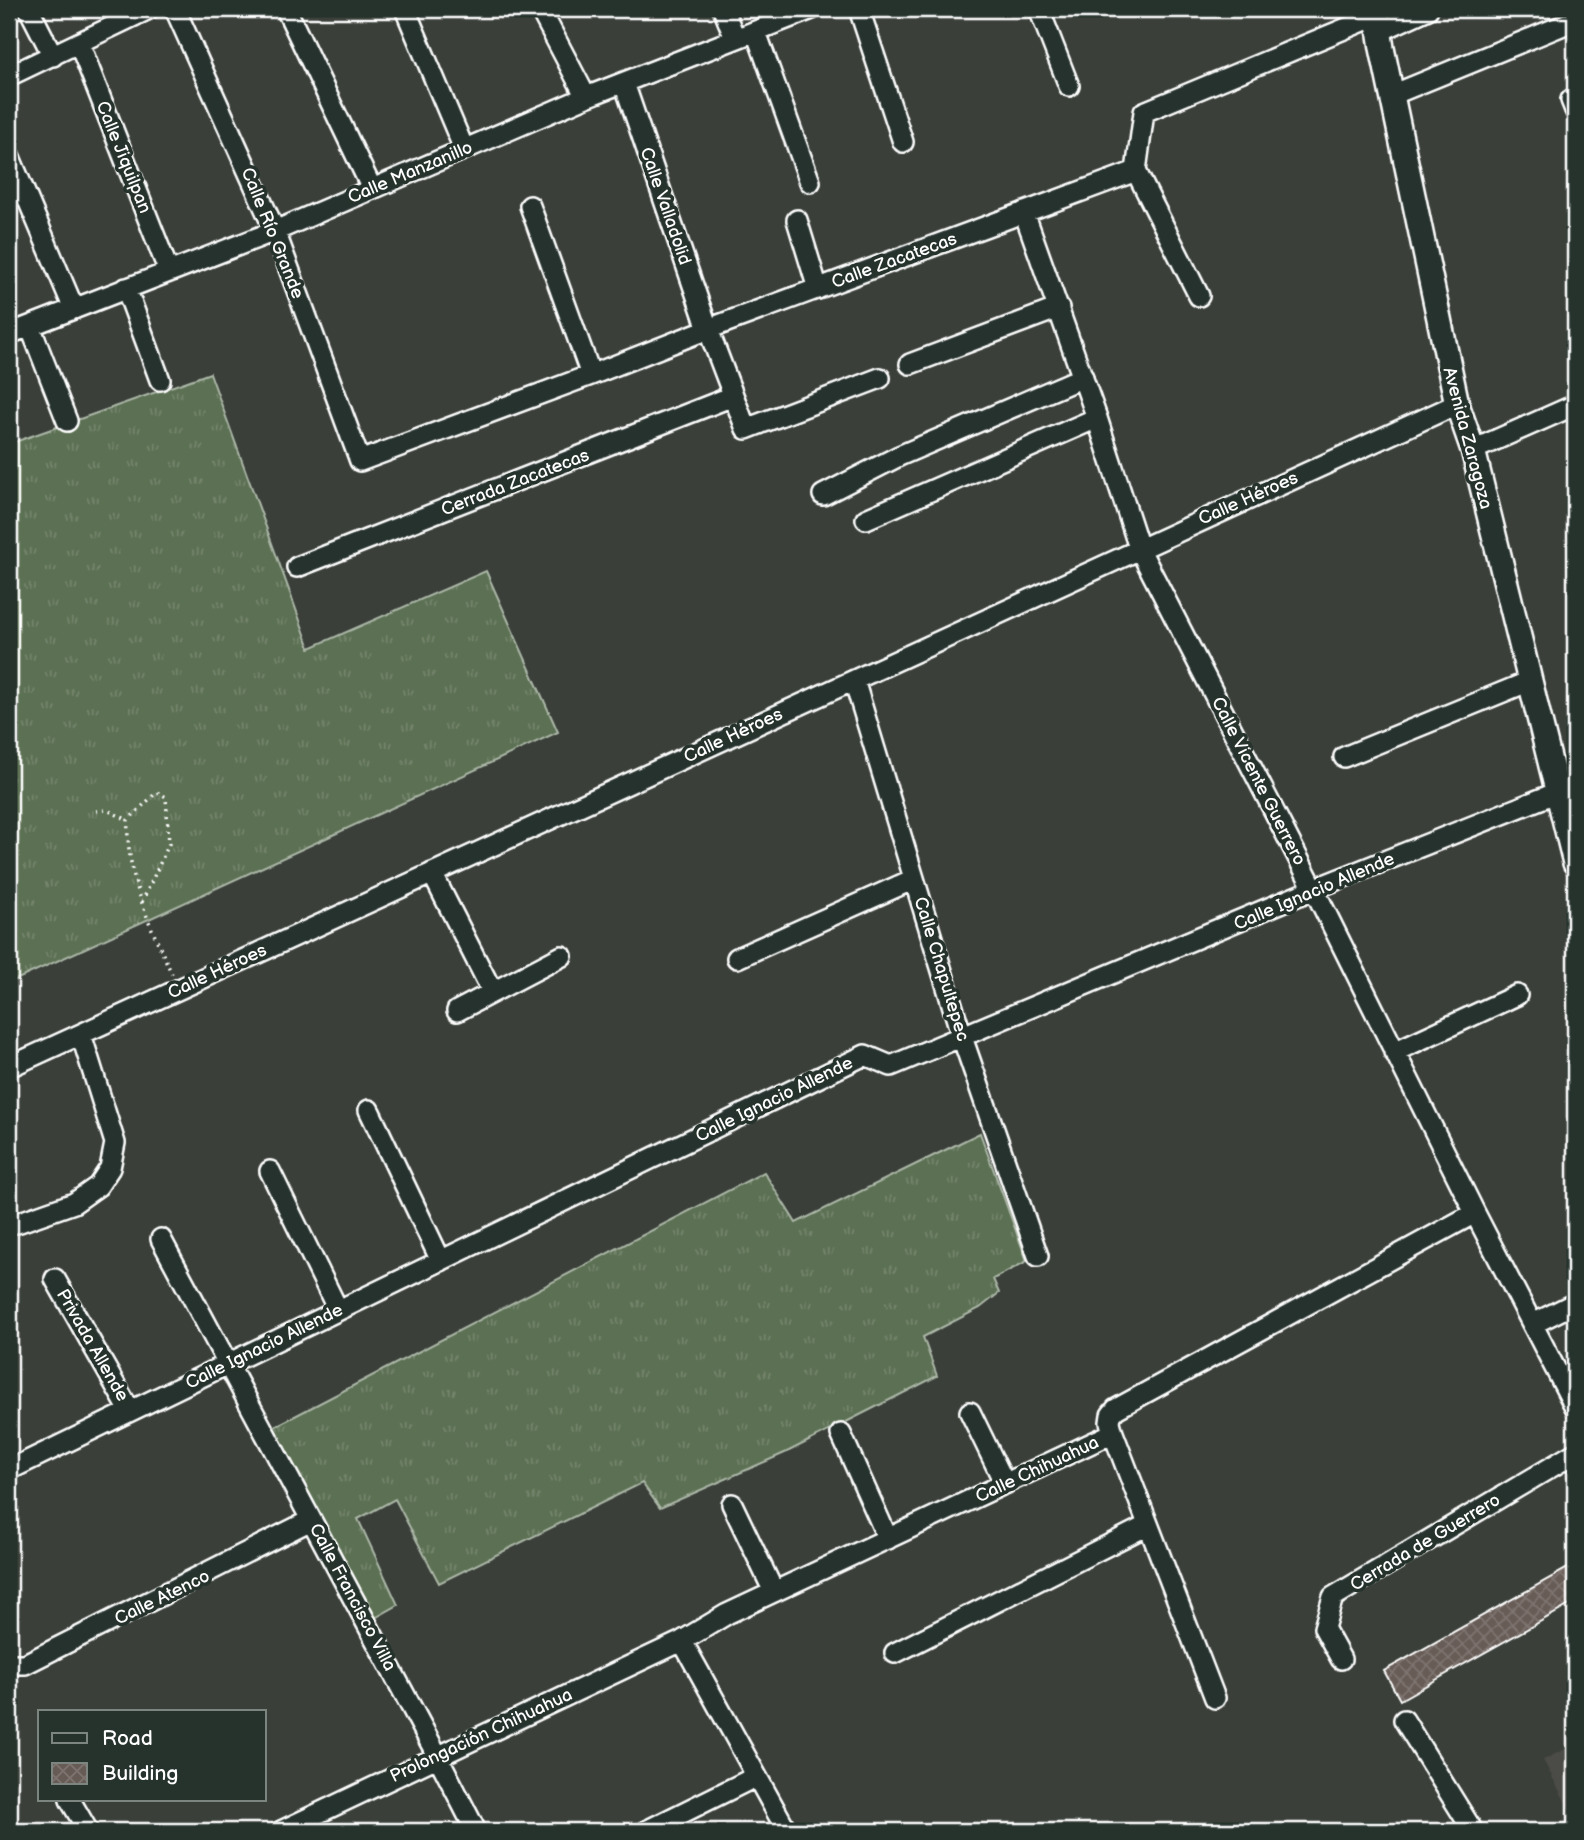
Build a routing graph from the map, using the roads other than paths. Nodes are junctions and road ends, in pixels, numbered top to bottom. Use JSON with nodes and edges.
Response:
{"nodes":[{"id":1,"x":29,"y":9,"type":"edge"},
{"id":2,"x":149,"y":9,"type":"edge"},
{"id":3,"x":175,"y":9,"type":"edge"},
{"id":4,"x":286,"y":9,"type":"edge"},
{"id":5,"x":405,"y":9,"type":"edge"},
{"id":6,"x":540,"y":9,"type":"edge"},
{"id":7,"x":723,"y":9,"type":"edge"},
{"id":8,"x":811,"y":9,"type":"edge"},
{"id":9,"x":859,"y":9,"type":"edge"},
{"id":10,"x":1039,"y":9,"type":"edge"},
{"id":11,"x":1429,"y":9,"type":"edge"},
{"id":12,"x":1378,"y":18,"type":"edge"},
{"id":13,"x":1566,"y":23,"type":"dead end"},
{"id":14,"x":755,"y":32,"type":"junction"},
{"id":15,"x":734,"y":38,"type":"junction"},
{"id":16,"x":79,"y":43,"type":"junction"},
{"id":17,"x":53,"y":56,"type":"junction"},
{"id":18,"x":9,"y":76,"type":"edge"},
{"id":19,"x":624,"y":83,"type":"junction"},
{"id":20,"x":1069,"y":86,"type":"dead end"},
{"id":21,"x":1392,"y":95,"type":"junction"},
{"id":22,"x":586,"y":97,"type":"junction"},
{"id":23,"x":903,"y":142,"type":"dead end"},
{"id":24,"x":464,"y":149,"type":"junction"},
{"id":25,"x":9,"y":155,"type":"edge"},
{"id":26,"x":1136,"y":171,"type":"junction"},
{"id":27,"x":810,"y":182,"type":"dead end"},
{"id":28,"x":372,"y":189,"type":"junction"},
{"id":29,"x":530,"y":206,"type":"dead end"},
{"id":30,"x":1024,"y":212,"type":"junction"},
{"id":31,"x":797,"y":220,"type":"dead end"},
{"id":32,"x":275,"y":231,"type":"junction"},
{"id":33,"x":169,"y":272,"type":"junction"},
{"id":34,"x":126,"y":288,"type":"junction"},
{"id":35,"x":818,"y":289,"type":"junction"},
{"id":36,"x":1199,"y":296,"type":"dead end"},
{"id":37,"x":1059,"y":308,"type":"junction"},
{"id":38,"x":74,"y":309,"type":"junction"},
{"id":39,"x":30,"y":326,"type":"junction"},
{"id":40,"x":708,"y":329,"type":"junction"},
{"id":41,"x":9,"y":334,"type":"edge"},
{"id":42,"x":910,"y":364,"type":"dead end"},
{"id":43,"x":591,"y":375,"type":"junction"},
{"id":44,"x":1083,"y":377,"type":"junction"},
{"id":45,"x":880,"y":378,"type":"dead end"},
{"id":46,"x":160,"y":380,"type":"dead end"},
{"id":47,"x":733,"y":396,"type":"junction"},
{"id":48,"x":1457,"y":404,"type":"junction"},
{"id":49,"x":1575,"y":405,"type":"edge"},
{"id":50,"x":1097,"y":418,"type":"junction"},
{"id":51,"x":67,"y":421,"type":"dead end"},
{"id":52,"x":1473,"y":450,"type":"junction"},
{"id":53,"x":360,"y":461,"type":"joint"},
{"id":54,"x":823,"y":495,"type":"dead end"},
{"id":55,"x":866,"y":519,"type":"dead end"},
{"id":56,"x":1139,"y":548,"type":"junction"},
{"id":57,"x":297,"y":568,"type":"dead end"},
{"id":58,"x":854,"y":680,"type":"junction"},
{"id":59,"x":1530,"y":681,"type":"junction"},
{"id":60,"x":1344,"y":757,"type":"dead end"},
{"id":61,"x":1558,"y":792,"type":"junction"},
{"id":62,"x":1575,"y":863,"type":"edge"},
{"id":63,"x":432,"y":873,"type":"junction"},
{"id":64,"x":914,"y":879,"type":"junction"},
{"id":65,"x":1314,"y":889,"type":"junction"},
{"id":66,"x":562,"y":956,"type":"dead end"},
{"id":67,"x":737,"y":958,"type":"dead end"},
{"id":68,"x":492,"y":991,"type":"junction"},
{"id":69,"x":1517,"y":995,"type":"dead end"},
{"id":70,"x":457,"y":1011,"type":"dead end"},
{"id":71,"x":81,"y":1034,"type":"junction"},
{"id":72,"x":962,"y":1037,"type":"junction"},
{"id":73,"x":1395,"y":1052,"type":"junction"},
{"id":74,"x":9,"y":1067,"type":"edge"},
{"id":75,"x":369,"y":1110,"type":"dead end"},
{"id":76,"x":270,"y":1171,"type":"dead end"},
{"id":77,"x":1475,"y":1213,"type":"junction"},
{"id":78,"x":9,"y":1221,"type":"edge"},
{"id":79,"x":161,"y":1239,"type":"dead end"},
{"id":80,"x":1038,"y":1256,"type":"dead end"},
{"id":81,"x":441,"y":1261,"type":"junction"},
{"id":82,"x":55,"y":1279,"type":"dead end"},
{"id":83,"x":1575,"y":1303,"type":"edge"},
{"id":84,"x":338,"y":1310,"type":"junction"},
{"id":85,"x":1533,"y":1324,"type":"junction"},
{"id":86,"x":228,"y":1364,"type":"junction"},
{"id":87,"x":1575,"y":1407,"type":"edge"},
{"id":88,"x":131,"y":1411,"type":"junction"},
{"id":89,"x":970,"y":1412,"type":"dead end"},
{"id":90,"x":1113,"y":1433,"type":"junction"},
{"id":91,"x":841,"y":1434,"type":"dead end"},
{"id":92,"x":1575,"y":1453,"type":"edge"},
{"id":93,"x":11,"y":1464,"type":"edge"},
{"id":94,"x":1004,"y":1484,"type":"junction"},
{"id":95,"x":732,"y":1504,"type":"dead end"},
{"id":96,"x":312,"y":1520,"type":"junction"},
{"id":97,"x":1149,"y":1525,"type":"junction"},
{"id":98,"x":888,"y":1539,"type":"junction"},
{"id":99,"x":774,"y":1592,"type":"junction"},
{"id":100,"x":682,"y":1641,"type":"junction"},
{"id":101,"x":895,"y":1653,"type":"dead end"},
{"id":102,"x":1341,"y":1659,"type":"dead end"},
{"id":103,"x":9,"y":1664,"type":"edge"},
{"id":104,"x":1215,"y":1698,"type":"dead end"},
{"id":105,"x":1404,"y":1720,"type":"dead end"},
{"id":106,"x":438,"y":1755,"type":"junction"},
{"id":107,"x":755,"y":1777,"type":"junction"},
{"id":108,"x":71,"y":1801,"type":"edge"},
{"id":109,"x":88,"y":1831,"type":"edge"},
{"id":110,"x":281,"y":1831,"type":"edge"},
{"id":111,"x":476,"y":1831,"type":"edge"},
{"id":112,"x":646,"y":1831,"type":"edge"},
{"id":113,"x":787,"y":1831,"type":"edge"},
{"id":114,"x":1473,"y":1831,"type":"edge"}],
"edges":[{"from":1,"to":17,"type":"street"},
{"from":2,"to":16,"type":"street"},
{"from":3,"to":32,"type":"street","name":"Calle Río Grande"},
{"from":4,"to":28,"type":"street"},
{"from":5,"to":24,"type":"street"},
{"from":6,"to":22,"type":"street"},
{"from":7,"to":15,"type":"street"},
{"from":8,"to":14,"type":"street","name":"Calle Manzanillo"},
{"from":9,"to":23,"type":"street"},
{"from":10,"to":20,"type":"street"},
{"from":11,"to":12,"type":"street"},
{"from":12,"to":21,"type":"main road","name":"Avenida Zaragoza"},
{"from":12,"to":26,"type":"street"},
{"from":13,"to":21,"type":"street"},
{"from":14,"to":15,"type":"street","name":"Calle Manzanillo"},
{"from":14,"to":27,"type":"street"},
{"from":15,"to":19,"type":"street","name":"Calle Manzanillo"},
{"from":16,"to":17,"type":"street"},
{"from":16,"to":33,"type":"street","name":"Calle Jiquilpan"},
{"from":17,"to":18,"type":"street"},
{"from":19,"to":22,"type":"street","name":"Calle Manzanillo"},
{"from":19,"to":40,"type":"street","name":"Calle Valladolid"},
{"from":21,"to":48,"type":"main road","name":"Avenida Zaragoza"},
{"from":22,"to":24,"type":"street","name":"Calle Manzanillo"},
{"from":24,"to":28,"type":"street","name":"Calle Manzanillo"},
{"from":25,"to":38,"type":"street"},
{"from":26,"to":30,"type":"street","name":"Calle Zacatecas"},
{"from":26,"to":36,"type":"street"},
{"from":28,"to":32,"type":"street","name":"Calle Manzanillo"},
{"from":29,"to":43,"type":"street"},
{"from":30,"to":35,"type":"street","name":"Calle Zacatecas"},
{"from":30,"to":37,"type":"street","name":"Calle Vicente Guerrero"},
{"from":31,"to":35,"type":"street"},
{"from":32,"to":33,"type":"street","name":"Calle Manzanillo"},
{"from":32,"to":53,"type":"street","name":"Calle Río Grande"},
{"from":33,"to":34,"type":"street","name":"Calle Manzanillo"},
{"from":34,"to":38,"type":"street","name":"Calle Manzanillo"},
{"from":34,"to":46,"type":"street"},
{"from":35,"to":40,"type":"street","name":"Calle Zacatecas"},
{"from":37,"to":42,"type":"street"},
{"from":37,"to":44,"type":"street","name":"Calle Vicente Guerrero"},
{"from":38,"to":39,"type":"street","name":"Calle Manzanillo"},
{"from":39,"to":41,"type":"street","name":"Calle Manzanillo"},
{"from":39,"to":51,"type":"street"},
{"from":40,"to":43,"type":"street","name":"Calle Zacatecas"},
{"from":40,"to":47,"type":"street"},
{"from":43,"to":53,"type":"street","name":"Calle Zacatecas"},
{"from":44,"to":50,"type":"street","name":"Calle Vicente Guerrero"},
{"from":44,"to":54,"type":"street"},
{"from":45,"to":47,"type":"street"},
{"from":47,"to":57,"type":"street","name":"Cerrada Zacatecas"},
{"from":48,"to":52,"type":"main road","name":"Avenida Zaragoza"},
{"from":48,"to":56,"type":"street","name":"Calle Héroes"},
{"from":49,"to":52,"type":"street"},
{"from":50,"to":55,"type":"street"},
{"from":50,"to":56,"type":"street","name":"Calle Vicente Guerrero"},
{"from":52,"to":59,"type":"main road","name":"Avenida Zaragoza"},
{"from":56,"to":58,"type":"street","name":"Calle Héroes"},
{"from":56,"to":65,"type":"street","name":"Calle Vicente Guerrero"},
{"from":58,"to":63,"type":"street","name":"Calle Héroes"},
{"from":58,"to":64,"type":"street","name":"Calle Chapultepec"},
{"from":59,"to":60,"type":"street"},
{"from":59,"to":61,"type":"main road","name":"Avenida Zaragoza"},
{"from":61,"to":62,"type":"main road","name":"Avenida Zaragoza"},
{"from":61,"to":65,"type":"street","name":"Calle Ignacio Allende"},
{"from":63,"to":68,"type":"street"},
{"from":63,"to":71,"type":"street","name":"Calle Héroes"},
{"from":64,"to":67,"type":"street"},
{"from":64,"to":72,"type":"street","name":"Calle Chapultepec"},
{"from":65,"to":72,"type":"street","name":"Calle Ignacio Allende"},
{"from":65,"to":73,"type":"street","name":"Calle Vicente Guerrero"},
{"from":66,"to":68,"type":"street"},
{"from":68,"to":70,"type":"street"},
{"from":69,"to":73,"type":"street"},
{"from":71,"to":74,"type":"street","name":"Calle Héroes"},
{"from":71,"to":78,"type":"street"},
{"from":72,"to":80,"type":"street","name":"Calle Chapultepec"},
{"from":72,"to":81,"type":"street","name":"Calle Ignacio Allende"},
{"from":73,"to":77,"type":"street","name":"Calle Vicente Guerrero"},
{"from":75,"to":81,"type":"street"},
{"from":76,"to":84,"type":"street"},
{"from":77,"to":85,"type":"street","name":"Calle Vicente Guerrero"},
{"from":77,"to":90,"type":"street","name":"Calle Chihuahua"},
{"from":79,"to":86,"type":"street","name":"Calle Francisco Villa"},
{"from":81,"to":84,"type":"street","name":"Calle Ignacio Allende"},
{"from":82,"to":88,"type":"street","name":"Privada Allende"},
{"from":83,"to":85,"type":"street"},
{"from":84,"to":86,"type":"street","name":"Calle Ignacio Allende"},
{"from":85,"to":87,"type":"street","name":"Calle Vicente Guerrero"},
{"from":86,"to":88,"type":"street","name":"Calle Ignacio Allende"},
{"from":86,"to":96,"type":"street","name":"Calle Francisco Villa"},
{"from":88,"to":93,"type":"street","name":"Calle Ignacio Allende"},
{"from":89,"to":94,"type":"street"},
{"from":90,"to":94,"type":"street","name":"Calle Chihuahua"},
{"from":90,"to":97,"type":"street"},
{"from":91,"to":98,"type":"street"},
{"from":92,"to":102,"type":"street","name":"Cerrada de Guerrero"},
{"from":94,"to":98,"type":"street","name":"Calle Chihuahua"},
{"from":95,"to":99,"type":"street"},
{"from":96,"to":103,"type":"street","name":"Calle Atenco"},
{"from":96,"to":106,"type":"street","name":"Calle Francisco Villa"},
{"from":97,"to":101,"type":"street"},
{"from":97,"to":104,"type":"street"},
{"from":98,"to":99,"type":"street","name":"Calle Chihuahua"},
{"from":99,"to":100,"type":"street","name":"Calle Chihuahua"},
{"from":100,"to":106,"type":"street","name":"Prolongación Chihuahua"},
{"from":100,"to":107,"type":"street"},
{"from":105,"to":114,"type":"street"},
{"from":106,"to":110,"type":"street","name":"Prolongación Chihuahua"},
{"from":106,"to":111,"type":"street","name":"Calle Francisco Villa"},
{"from":107,"to":112,"type":"street"},
{"from":107,"to":113,"type":"street"},
{"from":108,"to":109,"type":"street"}]}
